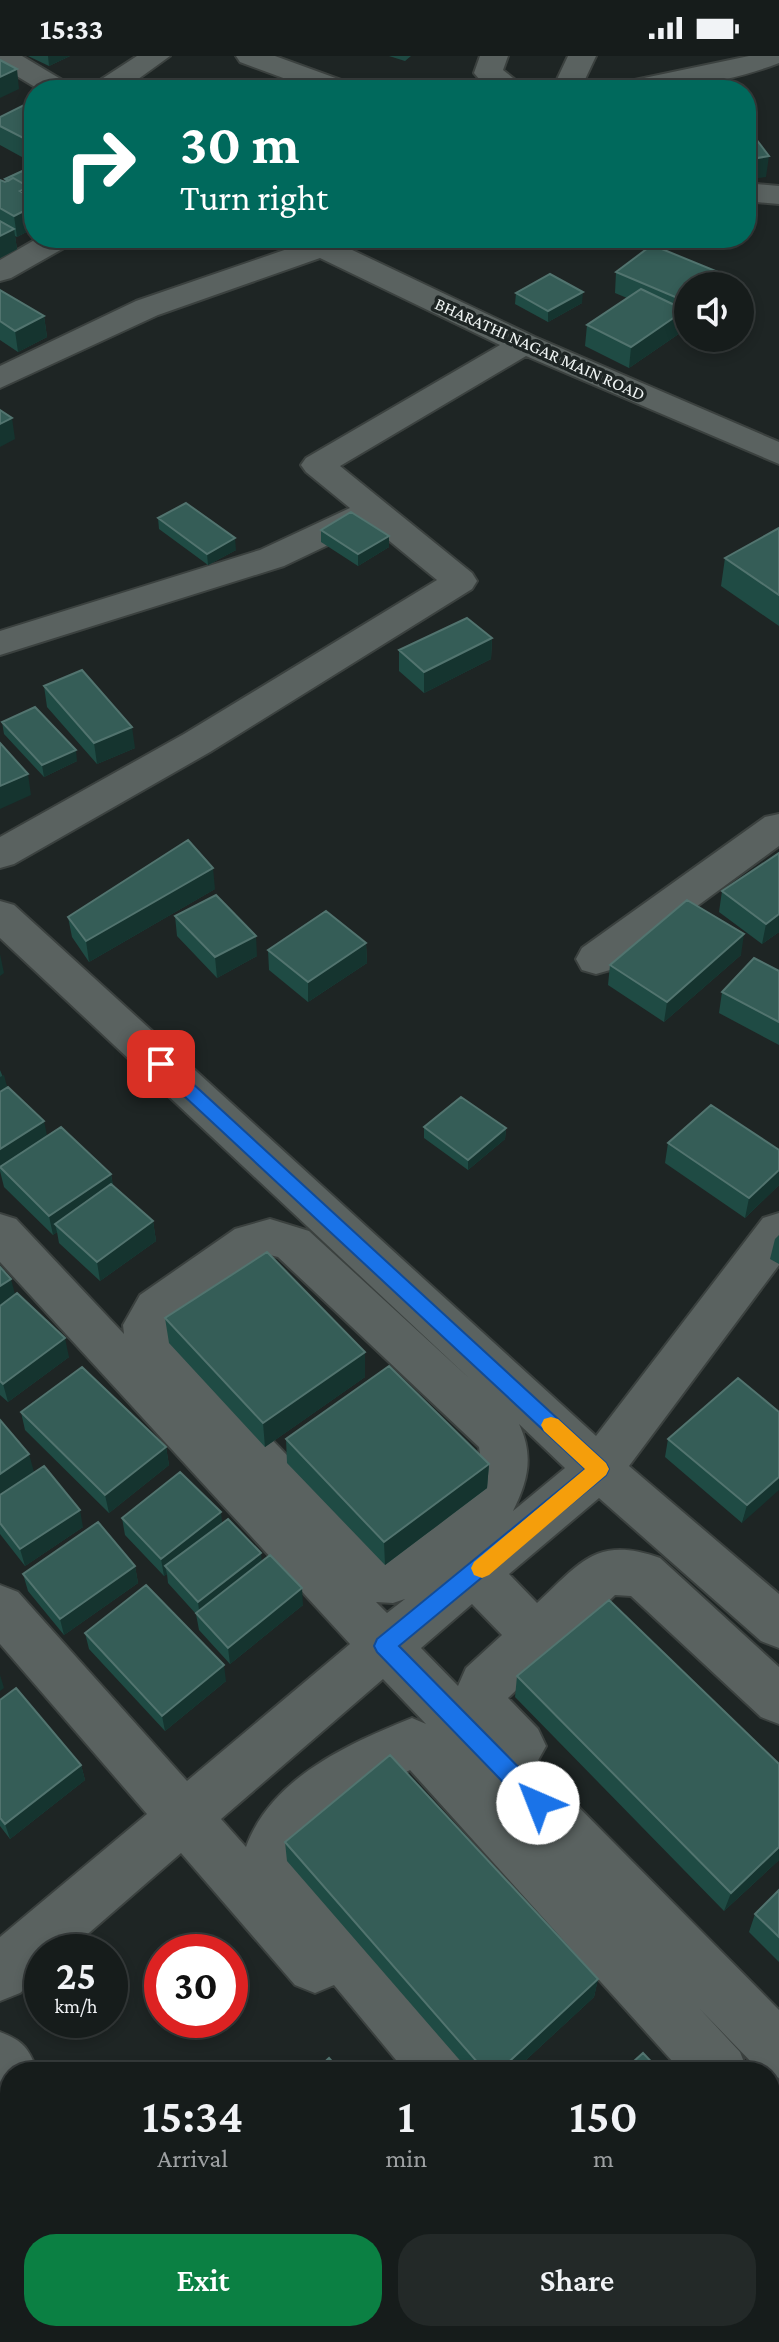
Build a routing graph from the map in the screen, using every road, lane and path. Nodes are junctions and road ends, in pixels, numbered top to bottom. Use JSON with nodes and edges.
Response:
{"nodes":[{"id":1,"x":3,"y":56,"type":"edge"},
{"id":2,"x":156,"y":56,"type":"edge"},
{"id":3,"x":250,"y":56,"type":"edge"},
{"id":4,"x":494,"y":56,"type":"edge"},
{"id":5,"x":582,"y":56,"type":"edge"},
{"id":6,"x":774,"y":56,"type":"edge"},
{"id":7,"x":43,"y":80,"type":"edge"},
{"id":8,"x":119,"y":80,"type":"edge"},
{"id":9,"x":315,"y":80,"type":"edge"},
{"id":10,"x":499,"y":80,"type":"edge"},
{"id":11,"x":571,"y":80,"type":"edge"},
{"id":12,"x":676,"y":80,"type":"edge"},
{"id":13,"x":756,"y":193,"type":"edge"},
{"id":14,"x":779,"y":195,"type":"edge"},
{"id":15,"x":42,"y":248,"type":"edge"},
{"id":16,"x":297,"y":248,"type":"edge"},
{"id":17,"x":324,"y":248,"type":"edge"},
{"id":18,"x":0,"y":272,"type":"edge"},
{"id":19,"x":524,"y":344,"type":"junction"},
{"id":20,"x":0,"y":378,"type":"edge"},
{"id":21,"x":779,"y":454,"type":"edge"},
{"id":22,"x":375,"y":510,"type":"junction"},
{"id":23,"x":0,"y":643,"type":"edge"},
{"id":24,"x":779,"y":827,"type":"edge"},
{"id":25,"x":0,"y":854,"type":"edge"},
{"id":26,"x":0,"y":915,"type":"edge"},
{"id":27,"x":596,"y":959,"type":"dead end"},
{"id":28,"x":779,"y":1231,"type":"edge"},
{"id":29,"x":0,"y":1232,"type":"edge"},
{"id":30,"x":599,"y":1469,"type":"junction"},
{"id":31,"x":462,"y":1560,"type":"junction"},
{"id":32,"x":0,"y":1608,"type":"edge"},
{"id":33,"x":779,"y":1625,"type":"edge"},
{"id":34,"x":535,"y":1635,"type":"junction"},
{"id":35,"x":385,"y":1646,"type":"junction"},
{"id":36,"x":779,"y":1700,"type":"edge"},
{"id":37,"x":273,"y":1742,"type":"junction"},
{"id":38,"x":320,"y":1794,"type":"junction"},
{"id":39,"x":185,"y":1817,"type":"junction"},
{"id":40,"x":0,"y":1973,"type":"edge"},
{"id":41,"x":779,"y":2016,"type":"edge"},
{"id":42,"x":779,"y":2050,"type":"edge"},
{"id":43,"x":400,"y":2062,"type":"edge"},
{"id":44,"x":435,"y":2062,"type":"edge"},
{"id":45,"x":711,"y":2062,"type":"edge"}],
"edges":[{"from":1,"to":7,"type":"street"},
{"from":2,"to":8,"type":"street"},
{"from":3,"to":9,"type":"street"},
{"from":4,"to":10,"type":"street"},
{"from":5,"to":11,"type":"street"},
{"from":6,"to":12,"type":"street"},
{"from":13,"to":14,"type":"street"},
{"from":15,"to":18,"type":"street"},
{"from":16,"to":20,"type":"street"},
{"from":17,"to":19,"type":"street","name":"BHARATHI NAGAR MAIN ROAD"},
{"from":19,"to":21,"type":"street","name":"BHARATHI NAGAR MAIN ROAD"},
{"from":19,"to":22,"type":"street"},
{"from":22,"to":23,"type":"street"},
{"from":22,"to":25,"type":"street"},
{"from":24,"to":27,"type":"street"},
{"from":26,"to":30,"type":"street"},
{"from":28,"to":30,"type":"street"},
{"from":29,"to":35,"type":"street"},
{"from":30,"to":31,"type":"street"},
{"from":30,"to":33,"type":"street"},
{"from":31,"to":31,"type":"street"},
{"from":31,"to":34,"type":"street"},
{"from":31,"to":35,"type":"street"},
{"from":32,"to":39,"type":"street"},
{"from":34,"to":36,"type":"street"},
{"from":34,"to":41,"type":"street"},
{"from":35,"to":37,"type":"street"},
{"from":35,"to":42,"type":"street"},
{"from":37,"to":38,"type":"street"},
{"from":37,"to":39,"type":"street"},
{"from":38,"to":44,"type":"street"},
{"from":38,"to":45,"type":"street"},
{"from":39,"to":40,"type":"street"},
{"from":39,"to":43,"type":"street"}]}
